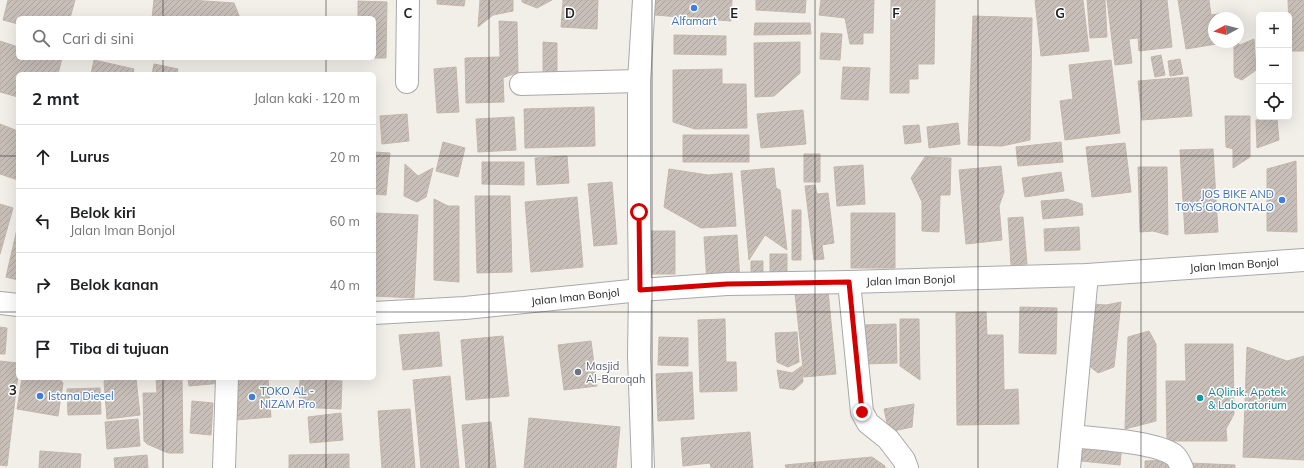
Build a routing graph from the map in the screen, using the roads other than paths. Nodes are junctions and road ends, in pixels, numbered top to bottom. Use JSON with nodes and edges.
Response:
{"nodes":[{"id":1,"x":408,"y":0,"type":"edge"},
{"id":2,"x":644,"y":0,"type":"edge"},
{"id":3,"x":407,"y":82,"type":"dead end"},
{"id":4,"x":640,"y":82,"type":"junction"},
{"id":5,"x":521,"y":84,"type":"dead end"},
{"id":6,"x":1304,"y":260,"type":"edge"},
{"id":7,"x":1087,"y":275,"type":"junction"},
{"id":8,"x":849,"y":282,"type":"junction"},
{"id":9,"x":640,"y":290,"type":"junction"},
{"id":10,"x":0,"y":303,"type":"edge"},
{"id":11,"x":16,"y":305,"type":"edge"},
{"id":12,"x":376,"y":313,"type":"edge"},
{"id":13,"x":227,"y":380,"type":"edge"},
{"id":14,"x":1072,"y":436,"type":"junction"},
{"id":15,"x":224,"y":468,"type":"edge"},
{"id":16,"x":643,"y":468,"type":"edge"},
{"id":17,"x":907,"y":468,"type":"edge"},
{"id":18,"x":1069,"y":468,"type":"edge"},
{"id":19,"x":1182,"y":468,"type":"edge"}],
"edges":[{"from":1,"to":3,"type":"street"},
{"from":2,"to":4,"type":"street"},
{"from":4,"to":5,"type":"street"},
{"from":4,"to":9,"type":"street"},
{"from":6,"to":7,"type":"street","name":"Jalan Iman Bonjol"},
{"from":7,"to":8,"type":"street","name":"Jalan Iman Bonjol"},
{"from":7,"to":14,"type":"street"},
{"from":8,"to":9,"type":"street","name":"Jalan Iman Bonjol"},
{"from":8,"to":17,"type":"street"},
{"from":9,"to":12,"type":"street","name":"Jalan Iman Bonjol"},
{"from":9,"to":16,"type":"street"},
{"from":10,"to":11,"type":"street"},
{"from":13,"to":15,"type":"street"},
{"from":14,"to":18,"type":"street"},
{"from":14,"to":19,"type":"street"}]}
